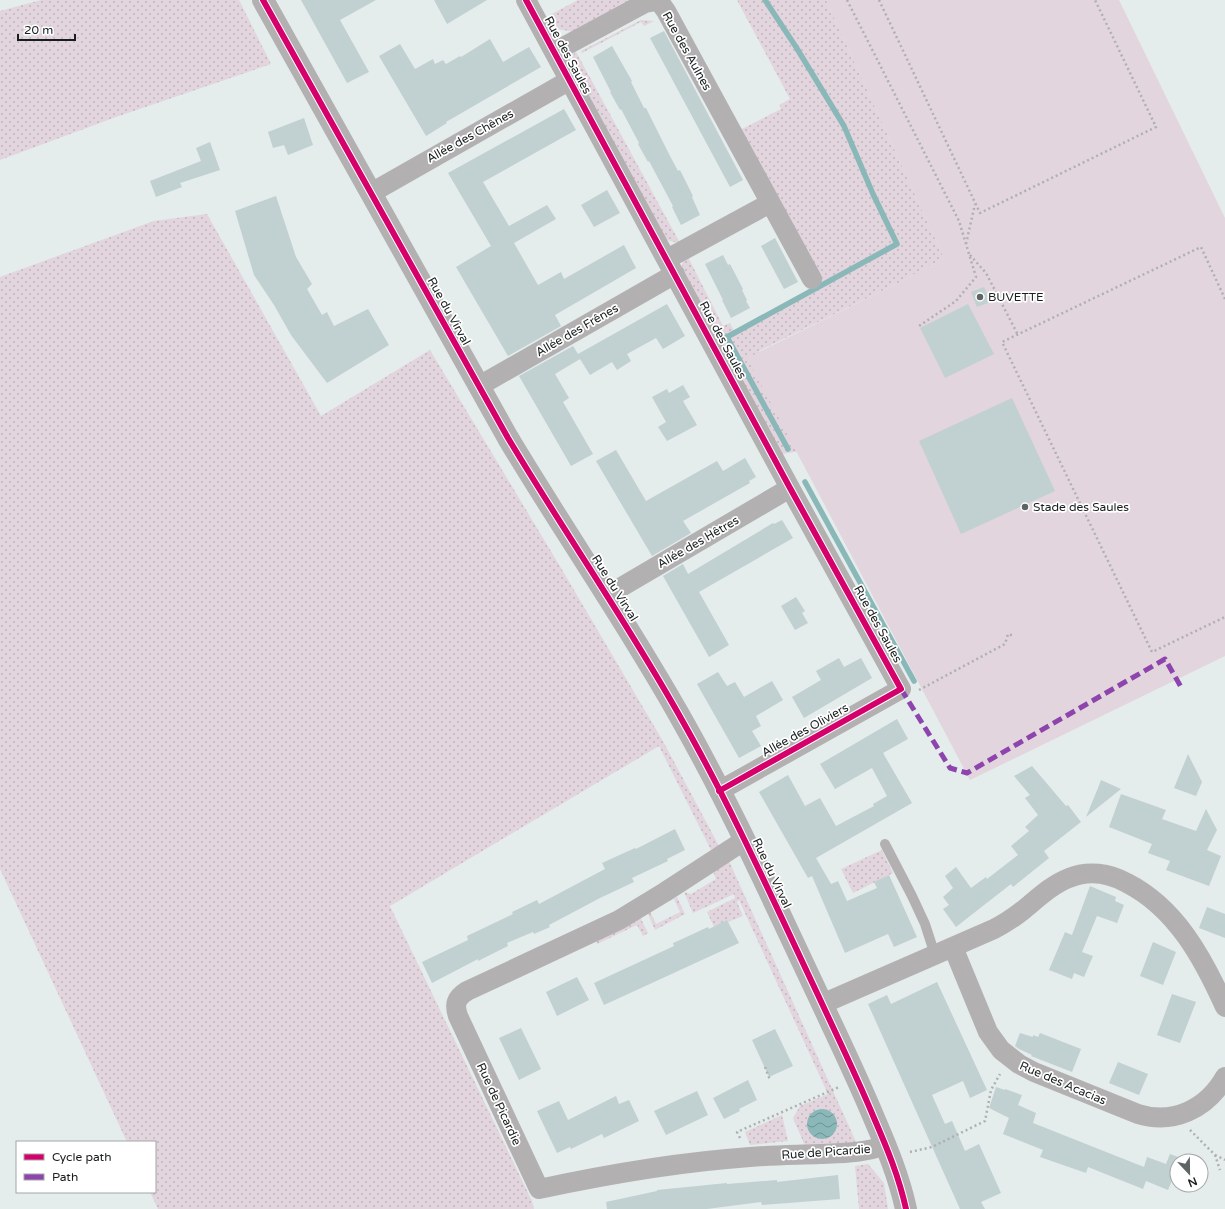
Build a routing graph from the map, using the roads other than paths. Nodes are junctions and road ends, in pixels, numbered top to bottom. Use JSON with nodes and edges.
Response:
{"nodes":[{"id":1,"x":263,"y":0,"type":"edge"},
{"id":2,"x":526,"y":0,"type":"edge"},
{"id":3,"x":554,"y":52,"type":"junction"},
{"id":4,"x":570,"y":80,"type":"junction"},
{"id":5,"x":371,"y":194,"type":"junction"},
{"id":6,"x":770,"y":203,"type":"junction"},
{"id":7,"x":671,"y":266,"type":"junction"},
{"id":8,"x":812,"y":279,"type":"dead end"},
{"id":9,"x":479,"y":386,"type":"junction"},
{"id":10,"x":790,"y":488,"type":"junction"},
{"id":11,"x":606,"y":596,"type":"junction"},
{"id":12,"x":907,"y":691,"type":"joint"},
{"id":13,"x":719,"y":791,"type":"junction"},
{"id":14,"x":745,"y":840,"type":"junction"},
{"id":15,"x":885,"y":844,"type":"dead end"},
{"id":16,"x":953,"y":947,"type":"junction"},
{"id":17,"x":934,"y":955,"type":"junction"},
{"id":18,"x":822,"y":1004,"type":"junction"},
{"id":19,"x":1225,"y":1007,"type":"edge"},
{"id":20,"x":1225,"y":1077,"type":"edge"},
{"id":21,"x":888,"y":1151,"type":"junction"},
{"id":22,"x":906,"y":1209,"type":"edge"}],
"edges":[{"from":1,"to":5,"type":"street","name":"Rue du Virval"},
{"from":2,"to":3,"type":"street","name":"Rue des Saules"},
{"from":3,"to":4,"type":"street","name":"Rue des Saules"},
{"from":3,"to":6,"type":"street","name":"Rue des Aulnes"},
{"from":4,"to":5,"type":"street","name":"Allée des Chênes"},
{"from":4,"to":7,"type":"street","name":"Rue des Saules"},
{"from":5,"to":9,"type":"street","name":"Rue du Virval"},
{"from":6,"to":7,"type":"street"},
{"from":6,"to":8,"type":"street","name":"Rue des Aulnes"},
{"from":7,"to":9,"type":"street","name":"Allée des Frênes"},
{"from":7,"to":10,"type":"street","name":"Rue des Saules"},
{"from":9,"to":11,"type":"street","name":"Rue du Virval"},
{"from":10,"to":11,"type":"street","name":"Allée des Hêtres"},
{"from":10,"to":12,"type":"street","name":"Rue des Saules"},
{"from":11,"to":13,"type":"street","name":"Rue du Virval"},
{"from":12,"to":13,"type":"street","name":"Allée des Oliviers"},
{"from":13,"to":14,"type":"street","name":"Rue du Virval"},
{"from":14,"to":18,"type":"street","name":"Rue du Virval"},
{"from":14,"to":21,"type":"street","name":"Rue de Picardie"},
{"from":15,"to":17,"type":"lane"},
{"from":16,"to":17,"type":"street"},
{"from":16,"to":19,"type":"street"},
{"from":16,"to":20,"type":"street","name":"Rue des Acacias"},
{"from":17,"to":18,"type":"street"},
{"from":18,"to":21,"type":"street","name":"Rue du Virval"},
{"from":21,"to":22,"type":"street","name":"Rue du Virval"}]}
